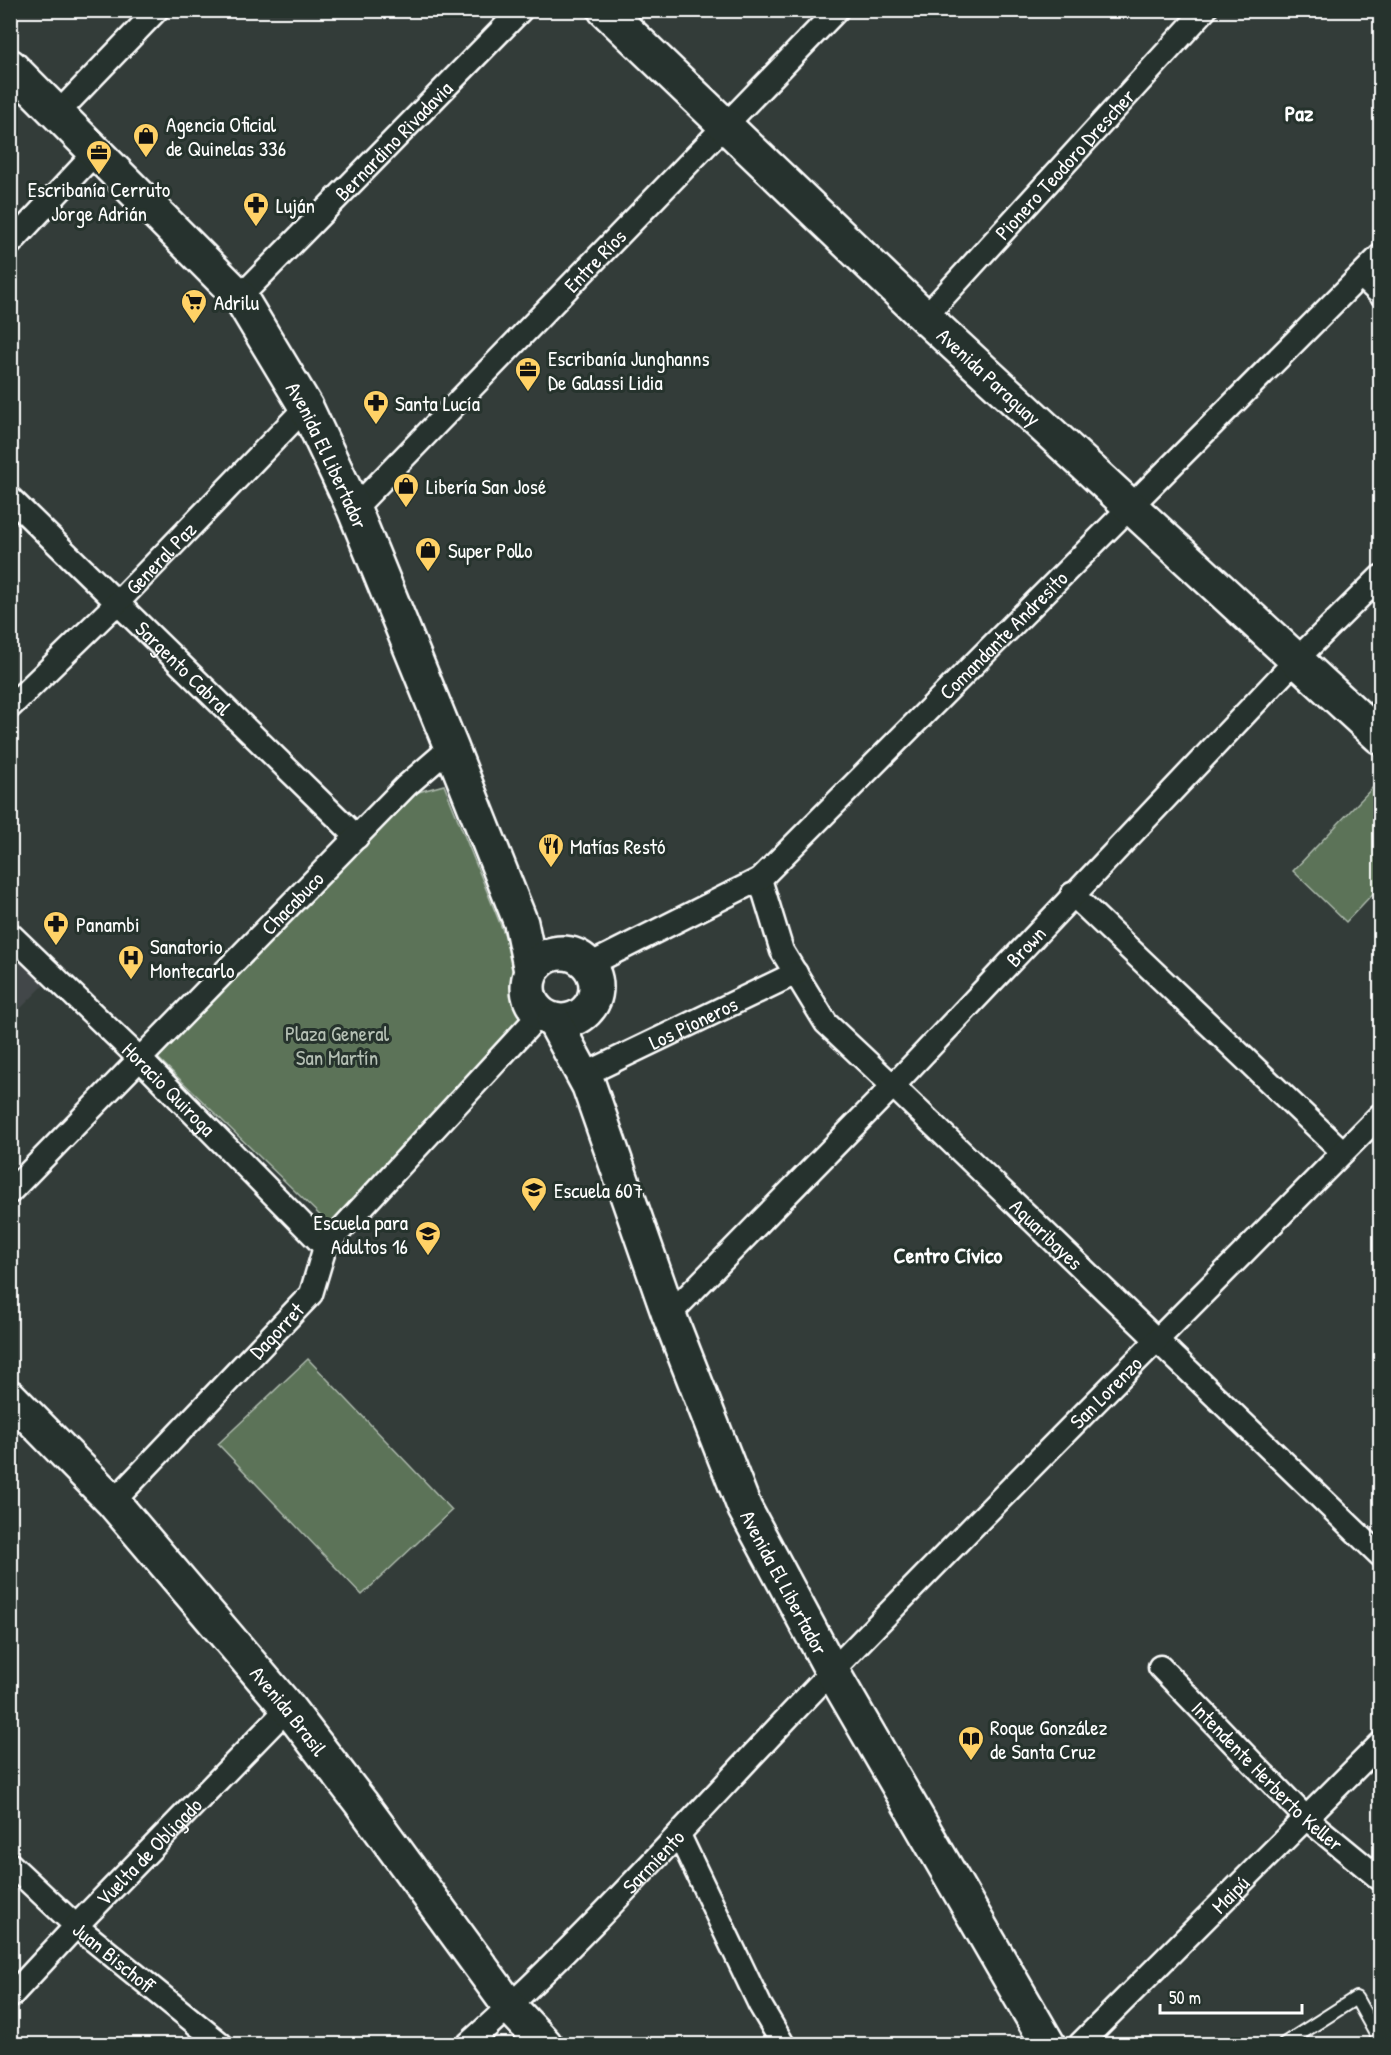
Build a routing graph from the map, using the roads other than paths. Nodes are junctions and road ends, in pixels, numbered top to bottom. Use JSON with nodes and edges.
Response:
{"nodes":[{"id":1,"x":157,"y":10,"type":"edge"},
{"id":2,"x":521,"y":10,"type":"edge"},
{"id":3,"x":605,"y":10,"type":"edge"},
{"id":4,"x":837,"y":10,"type":"edge"},
{"id":5,"x":1192,"y":15,"type":"edge"},
{"id":6,"x":10,"y":66,"type":"edge"},
{"id":7,"x":58,"y":113,"type":"junction"},
{"id":8,"x":724,"y":125,"type":"junction"},
{"id":9,"x":96,"y":152,"type":"junction"},
{"id":10,"x":10,"y":244,"type":"edge"},
{"id":11,"x":1380,"y":256,"type":"edge"},
{"id":12,"x":1361,"y":276,"type":"junction"},
{"id":13,"x":1380,"y":294,"type":"edge"},
{"id":14,"x":240,"y":297,"type":"junction"},
{"id":15,"x":925,"y":317,"type":"junction"},
{"id":16,"x":306,"y":406,"type":"junction"},
{"id":17,"x":10,"y":498,"type":"edge"},
{"id":18,"x":1130,"y":508,"type":"junction"},
{"id":19,"x":354,"y":509,"type":"junction"},
{"id":20,"x":1380,"y":577,"type":"edge"},
{"id":21,"x":118,"y":602,"type":"junction"},
{"id":22,"x":1297,"y":659,"type":"junction"},
{"id":23,"x":10,"y":707,"type":"edge"},
{"id":24,"x":1380,"y":737,"type":"edge"},
{"id":25,"x":451,"y":747,"type":"junction"},
{"id":26,"x":357,"y":837,"type":"junction"},
{"id":27,"x":760,"y":879,"type":"junction"},
{"id":28,"x":1072,"y":894,"type":"junction"},
{"id":29,"x":10,"y":934,"type":"edge"},
{"id":30,"x":543,"y":962,"type":"junction"},
{"id":31,"x":590,"y":965,"type":"junction"},
{"id":32,"x":796,"y":973,"type":"junction"},
{"id":33,"x":594,"y":1002,"type":"junction"},
{"id":34,"x":547,"y":1017,"type":"junction"},
{"id":35,"x":140,"y":1059,"type":"junction"},
{"id":36,"x":590,"y":1079,"type":"junction"},
{"id":37,"x":893,"y":1086,"type":"junction"},
{"id":38,"x":1376,"y":1127,"type":"edge"},
{"id":39,"x":1343,"y":1152,"type":"junction"},
{"id":40,"x":10,"y":1192,"type":"edge"},
{"id":41,"x":325,"y":1247,"type":"junction"},
{"id":42,"x":669,"y":1315,"type":"junction"},
{"id":43,"x":1158,"y":1341,"type":"junction"},
{"id":44,"x":10,"y":1397,"type":"edge"},
{"id":45,"x":113,"y":1502,"type":"junction"},
{"id":46,"x":1380,"y":1555,"type":"edge"},
{"id":47,"x":1160,"y":1666,"type":"dead end"},
{"id":48,"x":832,"y":1671,"type":"junction"},
{"id":49,"x":288,"y":1708,"type":"junction"},
{"id":50,"x":1380,"y":1744,"type":"edge"},
{"id":51,"x":1306,"y":1818,"type":"junction"},
{"id":52,"x":679,"y":1834,"type":"junction"},
{"id":53,"x":10,"y":1864,"type":"edge"},
{"id":54,"x":1380,"y":1879,"type":"edge"},
{"id":55,"x":76,"y":1926,"type":"junction"},
{"id":56,"x":10,"y":1997,"type":"edge"},
{"id":57,"x":510,"y":2007,"type":"junction"},
{"id":58,"x":1380,"y":2041,"type":"edge"},
{"id":59,"x":220,"y":2044,"type":"edge"},
{"id":60,"x":468,"y":2044,"type":"edge"},
{"id":61,"x":544,"y":2044,"type":"edge"},
{"id":62,"x":783,"y":2044,"type":"edge"},
{"id":63,"x":1048,"y":2044,"type":"edge"},
{"id":64,"x":1080,"y":2044,"type":"edge"},
{"id":65,"x":1284,"y":2044,"type":"edge"}],
"edges":[{"from":1,"to":7,"type":"street"},
{"from":2,"to":14,"type":"street","name":"Bernardino Rivadavia"},
{"from":3,"to":8,"type":"main road","name":"Avenida Paraguay"},
{"from":4,"to":8,"type":"street","name":"Entre Ríos"},
{"from":5,"to":15,"type":"street","name":"Pionero Teodoro Drescher"},
{"from":6,"to":7,"type":"main road","name":"Avenida El Libertador"},
{"from":7,"to":9,"type":"main road","name":"Avenida El Libertador"},
{"from":8,"to":15,"type":"main road","name":"Avenida Paraguay"},
{"from":8,"to":19,"type":"street","name":"Entre Ríos"},
{"from":9,"to":10,"type":"street"},
{"from":9,"to":14,"type":"main road","name":"Avenida El Libertador"},
{"from":11,"to":12,"type":"street","name":"Comandante Andresito"},
{"from":12,"to":13,"type":"street"},
{"from":12,"to":18,"type":"street","name":"Comandante Andresito"},
{"from":14,"to":16,"type":"main road","name":"Avenida El Libertador"},
{"from":15,"to":18,"type":"main road","name":"Avenida Paraguay"},
{"from":16,"to":19,"type":"main road","name":"Avenida El Libertador"},
{"from":16,"to":21,"type":"street","name":"General Paz"},
{"from":17,"to":21,"type":"street","name":"Sargento Cabral"},
{"from":18,"to":22,"type":"main road","name":"Avenida Paraguay"},
{"from":18,"to":27,"type":"street","name":"Comandante Andresito"},
{"from":19,"to":25,"type":"main road","name":"Avenida El Libertador"},
{"from":20,"to":22,"type":"street","name":"Brown"},
{"from":21,"to":23,"type":"street","name":"General Paz"},
{"from":21,"to":26,"type":"street","name":"Sargento Cabral"},
{"from":22,"to":24,"type":"main road","name":"Avenida Paraguay"},
{"from":22,"to":28,"type":"street","name":"Brown"},
{"from":25,"to":26,"type":"street","name":"Chacabuco"},
{"from":25,"to":30,"type":"main road","name":"Avenida El Libertador"},
{"from":26,"to":35,"type":"street","name":"Chacabuco"},
{"from":27,"to":31,"type":"street","name":"Comandante Andresito"},
{"from":27,"to":32,"type":"street","name":"Aguaribayes"},
{"from":28,"to":37,"type":"street","name":"Brown"},
{"from":28,"to":39,"type":"street"},
{"from":29,"to":35,"type":"street","name":"Horacio Quiroga"},
{"from":30,"to":31,"type":"main road"},
{"from":30,"to":34,"type":"main road"},
{"from":31,"to":33,"type":"main road"},
{"from":32,"to":36,"type":"street","name":"Los Pioneros"},
{"from":32,"to":37,"type":"street","name":"Aguaribayes"},
{"from":33,"to":34,"type":"main road"},
{"from":33,"to":36,"type":"main road","name":"Avenida El Libertador"},
{"from":34,"to":36,"type":"main road","name":"Avenida El Libertador"},
{"from":34,"to":41,"type":"street","name":"Dagorret"},
{"from":35,"to":40,"type":"street","name":"Chacabuco"},
{"from":35,"to":41,"type":"street","name":"Horacio Quiroga"},
{"from":36,"to":42,"type":"main road","name":"Avenida El Libertador"},
{"from":37,"to":42,"type":"street","name":"Brown"},
{"from":37,"to":43,"type":"street","name":"Aguaribayes"},
{"from":38,"to":39,"type":"street","name":"San Lorenzo"},
{"from":39,"to":43,"type":"street","name":"San Lorenzo"},
{"from":41,"to":45,"type":"street","name":"Dagorret"},
{"from":42,"to":48,"type":"main road","name":"Avenida El Libertador"},
{"from":43,"to":46,"type":"street","name":"Aguaribayes"},
{"from":43,"to":48,"type":"street","name":"San Lorenzo"},
{"from":44,"to":45,"type":"main road","name":"Avenida Brasil"},
{"from":45,"to":49,"type":"main road","name":"Avenida Brasil"},
{"from":47,"to":51,"type":"street","name":"Intendente Herberto Keller"},
{"from":48,"to":52,"type":"street","name":"Sarmiento"},
{"from":48,"to":63,"type":"main road","name":"Avenida El Libertador"},
{"from":49,"to":55,"type":"street","name":"Vuelta de Obligado"},
{"from":49,"to":57,"type":"main road","name":"Avenida Brasil"},
{"from":50,"to":51,"type":"street","name":"Maipú"},
{"from":51,"to":54,"type":"street","name":"Intendente Herberto Keller"},
{"from":51,"to":64,"type":"street","name":"Maipú"},
{"from":52,"to":57,"type":"street","name":"Sarmiento"},
{"from":52,"to":62,"type":"street"},
{"from":53,"to":55,"type":"street","name":"Juan Bischoff"},
{"from":55,"to":56,"type":"street","name":"Vuelta de Obligado"},
{"from":55,"to":59,"type":"street","name":"Juan Bischoff"},
{"from":57,"to":60,"type":"street","name":"Sarmiento"},
{"from":57,"to":61,"type":"main road","name":"Avenida Brasil"},
{"from":58,"to":65,"type":"lane"}]}
